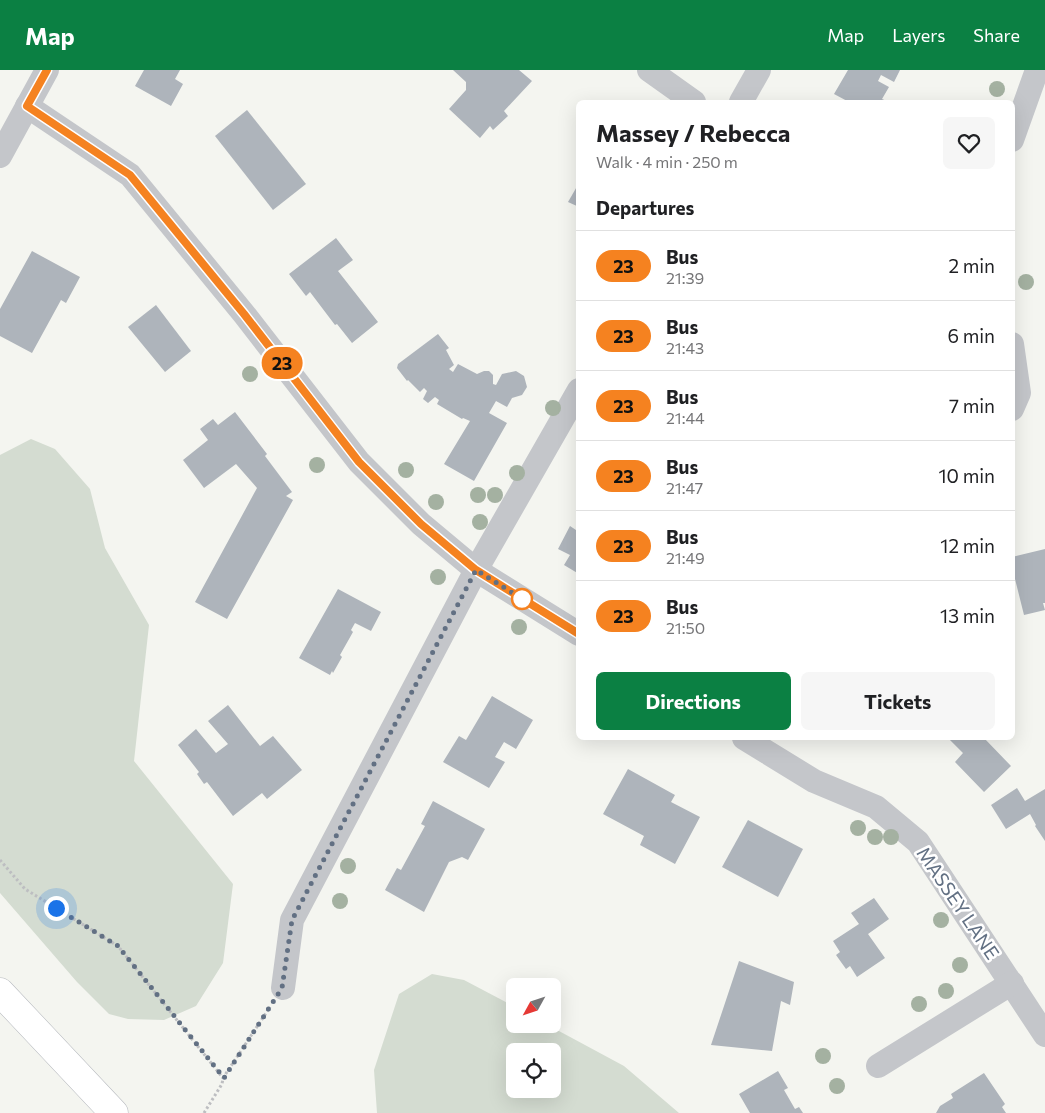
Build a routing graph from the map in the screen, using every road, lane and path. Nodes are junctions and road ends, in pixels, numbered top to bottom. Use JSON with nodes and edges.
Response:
{"nodes":[{"id":1,"x":47,"y":70,"type":"edge"},
{"id":2,"x":649,"y":70,"type":"edge"},
{"id":3,"x":759,"y":70,"type":"edge"},
{"id":4,"x":1037,"y":70,"type":"edge"},
{"id":5,"x":691,"y":100,"type":"edge"},
{"id":6,"x":742,"y":100,"type":"edge"},
{"id":7,"x":27,"y":106,"type":"junction"},
{"id":8,"x":1015,"y":132,"type":"edge"},
{"id":9,"x":0,"y":156,"type":"edge"},
{"id":10,"x":1015,"y":365,"type":"edge"},
{"id":11,"x":576,"y":395,"type":"edge"},
{"id":12,"x":1015,"y":402,"type":"edge"},
{"id":13,"x":476,"y":570,"type":"junction"},
{"id":14,"x":576,"y":632,"type":"edge"},
{"id":15,"x":747,"y":740,"type":"edge"},
{"id":16,"x":0,"y":860,"type":"edge"},
{"id":17,"x":1012,"y":983,"type":"junction"},
{"id":18,"x":282,"y":988,"type":"joint"},
{"id":19,"x":0,"y":992,"type":"edge"},
{"id":20,"x":1045,"y":1035,"type":"edge"},
{"id":21,"x":878,"y":1066,"type":"dead end"},
{"id":22,"x":224,"y":1078,"type":"junction"},
{"id":23,"x":114,"y":1113,"type":"edge"},
{"id":24,"x":204,"y":1113,"type":"edge"}],
"edges":[{"from":1,"to":7,"type":"street"},
{"from":2,"to":5,"type":"street"},
{"from":3,"to":6,"type":"street"},
{"from":4,"to":8,"type":"street"},
{"from":7,"to":9,"type":"street"},
{"from":7,"to":13,"type":"street"},
{"from":10,"to":12,"type":"street"},
{"from":11,"to":13,"type":"street"},
{"from":13,"to":14,"type":"street"},
{"from":13,"to":18,"type":"street"},
{"from":15,"to":17,"type":"street","name":"MASSEY LANE"},
{"from":16,"to":22,"type":"path"},
{"from":17,"to":20,"type":"street","name":"MASSEY LANE"},
{"from":17,"to":21,"type":"street"},
{"from":18,"to":22,"type":"path"},
{"from":19,"to":23,"type":"main road"},
{"from":22,"to":24,"type":"path"}]}
